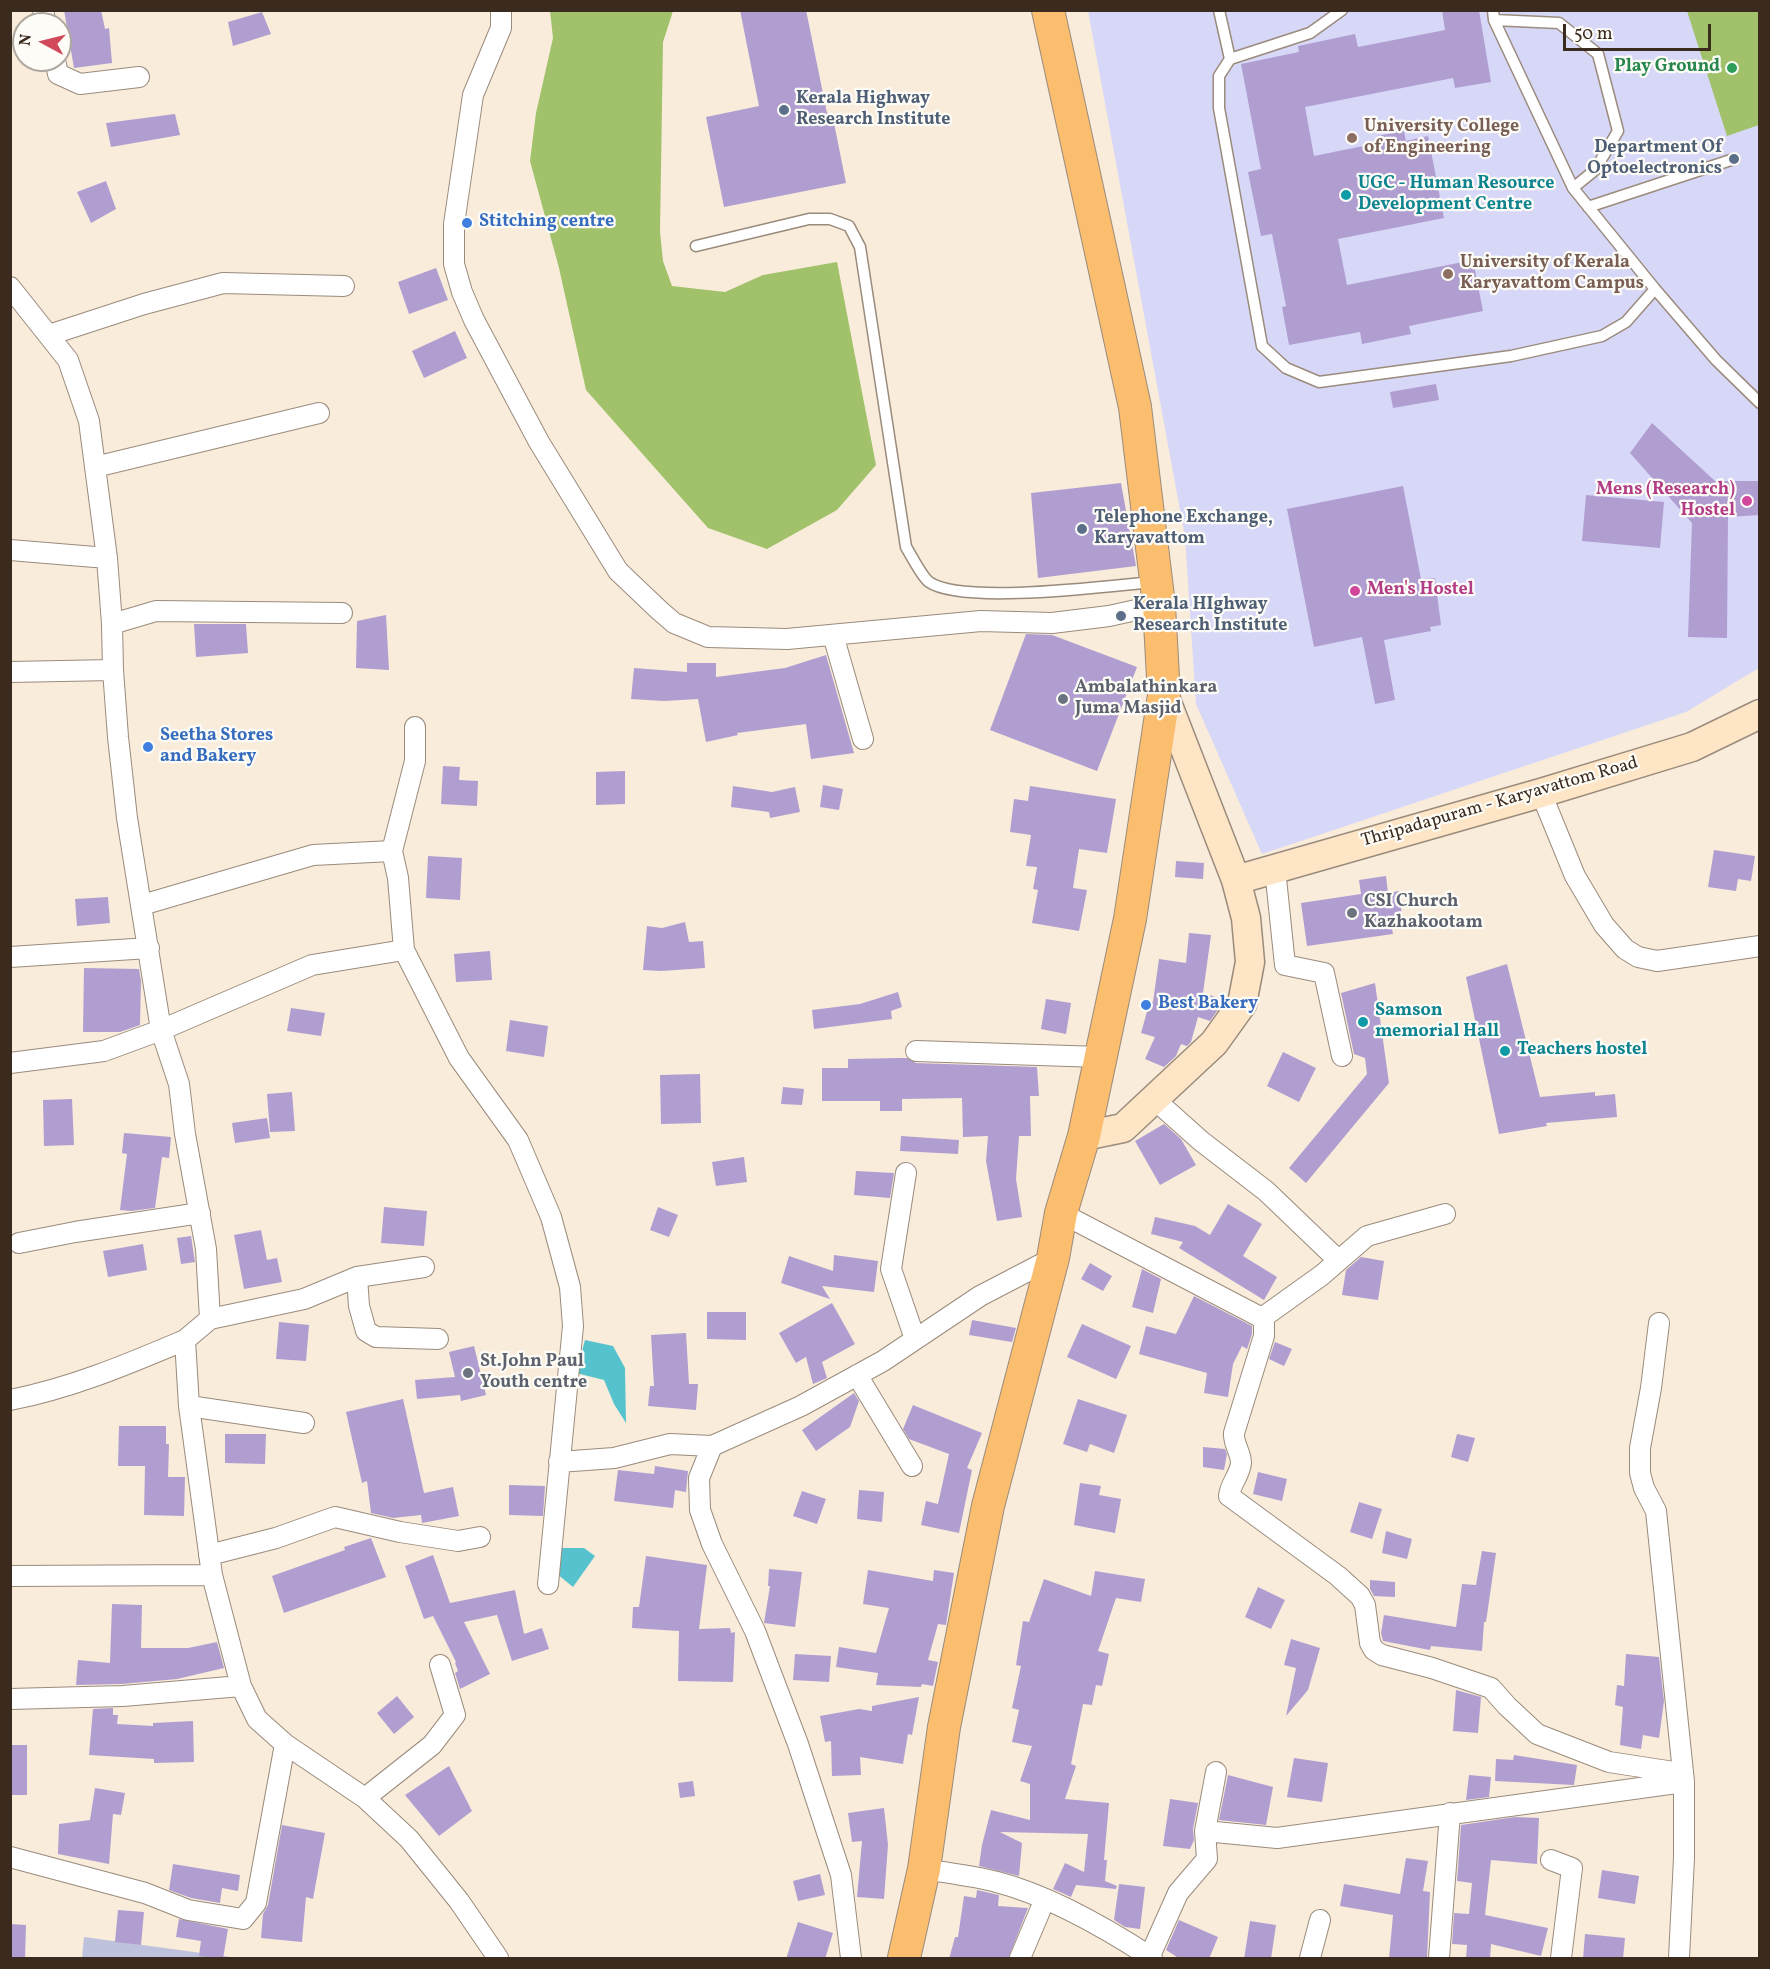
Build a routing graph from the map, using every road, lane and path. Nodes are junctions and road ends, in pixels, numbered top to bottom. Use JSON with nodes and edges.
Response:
{"nodes":[{"id":1,"x":501,"y":10,"type":"edge"},
{"id":2,"x":1048,"y":10,"type":"edge"},
{"id":3,"x":1219,"y":10,"type":"edge"},
{"id":4,"x":1342,"y":10,"type":"edge"},
{"id":5,"x":1494,"y":15,"type":"edge"},
{"id":6,"x":1230,"y":59,"type":"junction"},
{"id":7,"x":58,"y":72,"type":"edge"},
{"id":8,"x":140,"y":77,"type":"dead end"},
{"id":9,"x":1734,"y":159,"type":"dead end"},
{"id":10,"x":1573,"y":188,"type":"junction"},
{"id":11,"x":1588,"y":207,"type":"junction"},
{"id":12,"x":696,"y":246,"type":"dead end"},
{"id":13,"x":344,"y":286,"type":"dead end"},
{"id":14,"x":10,"y":287,"type":"edge"},
{"id":15,"x":1655,"y":289,"type":"junction"},
{"id":16,"x":49,"y":335,"type":"junction"},
{"id":17,"x":1760,"y":403,"type":"edge"},
{"id":18,"x":319,"y":413,"type":"dead end"},
{"id":19,"x":95,"y":467,"type":"junction"},
{"id":20,"x":10,"y":550,"type":"edge"},
{"id":21,"x":106,"y":558,"type":"junction"},
{"id":22,"x":1157,"y":594,"type":"junction"},
{"id":23,"x":342,"y":613,"type":"dead end"},
{"id":24,"x":112,"y":624,"type":"junction"},
{"id":25,"x":833,"y":635,"type":"junction"},
{"id":26,"x":112,"y":670,"type":"junction"},
{"id":27,"x":10,"y":672,"type":"edge"},
{"id":28,"x":1164,"y":695,"type":"junction"},
{"id":29,"x":1760,"y":714,"type":"edge"},
{"id":30,"x":415,"y":727,"type":"dead end"},
{"id":31,"x":863,"y":739,"type":"dead end"},
{"id":32,"x":1541,"y":793,"type":"junction"},
{"id":33,"x":392,"y":850,"type":"junction"},
{"id":34,"x":1275,"y":869,"type":"junction"},
{"id":35,"x":1236,"y":880,"type":"junction"},
{"id":36,"x":142,"y":905,"type":"junction"},
{"id":37,"x":1760,"y":946,"type":"edge"},
{"id":38,"x":149,"y":948,"type":"junction"},
{"id":39,"x":404,"y":950,"type":"junction"},
{"id":40,"x":10,"y":957,"type":"edge"},
{"id":41,"x":161,"y":1030,"type":"junction"},
{"id":42,"x":916,"y":1051,"type":"dead end"},
{"id":43,"x":1342,"y":1056,"type":"dead end"},
{"id":44,"x":1100,"y":1057,"type":"junction"},
{"id":45,"x":10,"y":1063,"type":"edge"},
{"id":46,"x":1154,"y":1099,"type":"junction"},
{"id":47,"x":1084,"y":1136,"type":"junction"},
{"id":48,"x":906,"y":1173,"type":"dead end"},
{"id":49,"x":200,"y":1213,"type":"junction"},
{"id":50,"x":1061,"y":1213,"type":"junction"},
{"id":51,"x":1445,"y":1214,"type":"dead end"},
{"id":52,"x":19,"y":1244,"type":"dead end"},
{"id":53,"x":1053,"y":1258,"type":"junction"},
{"id":54,"x":1338,"y":1260,"type":"junction"},
{"id":55,"x":424,"y":1267,"type":"dead end"},
{"id":56,"x":357,"y":1277,"type":"junction"},
{"id":57,"x":1262,"y":1318,"type":"junction"},
{"id":58,"x":210,"y":1319,"type":"junction"},
{"id":59,"x":1659,"y":1323,"type":"dead end"},
{"id":60,"x":438,"y":1339,"type":"dead end"},
{"id":61,"x":915,"y":1339,"type":"junction"},
{"id":62,"x":185,"y":1340,"type":"junction"},
{"id":63,"x":857,"y":1375,"type":"junction"},
{"id":64,"x":10,"y":1400,"type":"edge"},
{"id":65,"x":189,"y":1406,"type":"junction"},
{"id":66,"x":304,"y":1423,"type":"dead end"},
{"id":67,"x":712,"y":1446,"type":"junction"},
{"id":68,"x":559,"y":1462,"type":"junction"},
{"id":69,"x":912,"y":1466,"type":"dead end"},
{"id":70,"x":480,"y":1537,"type":"dead end"},
{"id":71,"x":210,"y":1565,"type":"junction"},
{"id":72,"x":10,"y":1576,"type":"edge"},
{"id":73,"x":548,"y":1584,"type":"dead end"},
{"id":74,"x":440,"y":1665,"type":"dead end"},
{"id":75,"x":241,"y":1686,"type":"junction"},
{"id":76,"x":10,"y":1699,"type":"edge"},
{"id":77,"x":285,"y":1744,"type":"junction"},
{"id":78,"x":1216,"y":1772,"type":"dead end"},
{"id":79,"x":1684,"y":1782,"type":"junction"},
{"id":80,"x":365,"y":1798,"type":"junction"},
{"id":81,"x":1450,"y":1813,"type":"junction"},
{"id":82,"x":1205,"y":1831,"type":"junction"},
{"id":83,"x":10,"y":1857,"type":"edge"},
{"id":84,"x":1551,"y":1860,"type":"dead end"},
{"id":85,"x":924,"y":1869,"type":"junction"},
{"id":86,"x":1045,"y":1899,"type":"junction"},
{"id":87,"x":1320,"y":1920,"type":"dead end"},
{"id":88,"x":1150,"y":1958,"type":"edge"},
{"id":89,"x":498,"y":1959,"type":"edge"},
{"id":90,"x":851,"y":1959,"type":"edge"},
{"id":91,"x":903,"y":1959,"type":"edge"},
{"id":92,"x":1020,"y":1959,"type":"edge"},
{"id":93,"x":1310,"y":1959,"type":"edge"},
{"id":94,"x":1438,"y":1959,"type":"edge"},
{"id":95,"x":1561,"y":1959,"type":"edge"},
{"id":96,"x":1679,"y":1959,"type":"edge"}],
"edges":[{"from":1,"to":25,"type":"street"},
{"from":2,"to":22,"type":"main road"},
{"from":3,"to":6,"type":"lane"},
{"from":4,"to":6,"type":"lane"},
{"from":5,"to":10,"type":"lane"},
{"from":5,"to":10,"type":"lane"},
{"from":6,"to":15,"type":"lane"},
{"from":7,"to":8,"type":"street"},
{"from":9,"to":11,"type":"lane"},
{"from":10,"to":11,"type":"lane"},
{"from":11,"to":15,"type":"lane"},
{"from":12,"to":22,"type":"lane"},
{"from":13,"to":16,"type":"street"},
{"from":14,"to":16,"type":"street"},
{"from":15,"to":17,"type":"lane"},
{"from":16,"to":19,"type":"street"},
{"from":18,"to":19,"type":"street"},
{"from":19,"to":21,"type":"street"},
{"from":20,"to":21,"type":"street"},
{"from":21,"to":24,"type":"street"},
{"from":22,"to":25,"type":"street"},
{"from":22,"to":28,"type":"main road"},
{"from":23,"to":24,"type":"street"},
{"from":24,"to":26,"type":"street"},
{"from":25,"to":31,"type":"street"},
{"from":26,"to":27,"type":"street"},
{"from":26,"to":36,"type":"street"},
{"from":28,"to":35,"type":"main road"},
{"from":28,"to":44,"type":"main road"},
{"from":29,"to":32,"type":"main road","name":"Thripadapuram - Karyavattom Road"},
{"from":30,"to":33,"type":"street"},
{"from":32,"to":34,"type":"main road","name":"Thripadapuram - Karyavattom Road"},
{"from":32,"to":37,"type":"street"},
{"from":33,"to":36,"type":"street"},
{"from":33,"to":39,"type":"street"},
{"from":34,"to":35,"type":"main road","name":"Thripadapuram - Karyavattom Road"},
{"from":34,"to":43,"type":"street"},
{"from":35,"to":46,"type":"main road"},
{"from":36,"to":38,"type":"street"},
{"from":38,"to":40,"type":"street"},
{"from":38,"to":41,"type":"street"},
{"from":39,"to":41,"type":"street"},
{"from":39,"to":68,"type":"street"},
{"from":41,"to":45,"type":"street"},
{"from":41,"to":49,"type":"street"},
{"from":42,"to":44,"type":"street"},
{"from":44,"to":47,"type":"main road"},
{"from":46,"to":47,"type":"main road"},
{"from":46,"to":54,"type":"street"},
{"from":47,"to":50,"type":"main road"},
{"from":48,"to":61,"type":"street"},
{"from":49,"to":52,"type":"street"},
{"from":49,"to":58,"type":"street"},
{"from":50,"to":53,"type":"main road"},
{"from":50,"to":57,"type":"street"},
{"from":51,"to":54,"type":"street"},
{"from":53,"to":61,"type":"street"},
{"from":53,"to":85,"type":"main road"},
{"from":54,"to":57,"type":"street"},
{"from":55,"to":56,"type":"street"},
{"from":56,"to":58,"type":"street"},
{"from":56,"to":60,"type":"street"},
{"from":57,"to":79,"type":"street"},
{"from":58,"to":62,"type":"street"},
{"from":59,"to":79,"type":"street"},
{"from":61,"to":63,"type":"street"},
{"from":62,"to":64,"type":"street"},
{"from":62,"to":65,"type":"street"},
{"from":63,"to":67,"type":"street"},
{"from":63,"to":69,"type":"street"},
{"from":65,"to":66,"type":"street"},
{"from":65,"to":71,"type":"street"},
{"from":67,"to":68,"type":"street"},
{"from":67,"to":90,"type":"street"},
{"from":68,"to":73,"type":"street"},
{"from":70,"to":71,"type":"street"},
{"from":71,"to":72,"type":"street"},
{"from":71,"to":75,"type":"street"},
{"from":74,"to":80,"type":"street"},
{"from":75,"to":76,"type":"street"},
{"from":75,"to":77,"type":"street"},
{"from":77,"to":80,"type":"street"},
{"from":77,"to":83,"type":"street"},
{"from":78,"to":82,"type":"street"},
{"from":79,"to":81,"type":"street"},
{"from":79,"to":96,"type":"street"},
{"from":80,"to":89,"type":"street"},
{"from":81,"to":82,"type":"street"},
{"from":81,"to":94,"type":"street"},
{"from":82,"to":88,"type":"street"},
{"from":84,"to":95,"type":"street"},
{"from":85,"to":86,"type":"street"},
{"from":85,"to":91,"type":"main road"},
{"from":86,"to":88,"type":"street"},
{"from":86,"to":92,"type":"street"},
{"from":87,"to":93,"type":"street"}]}
